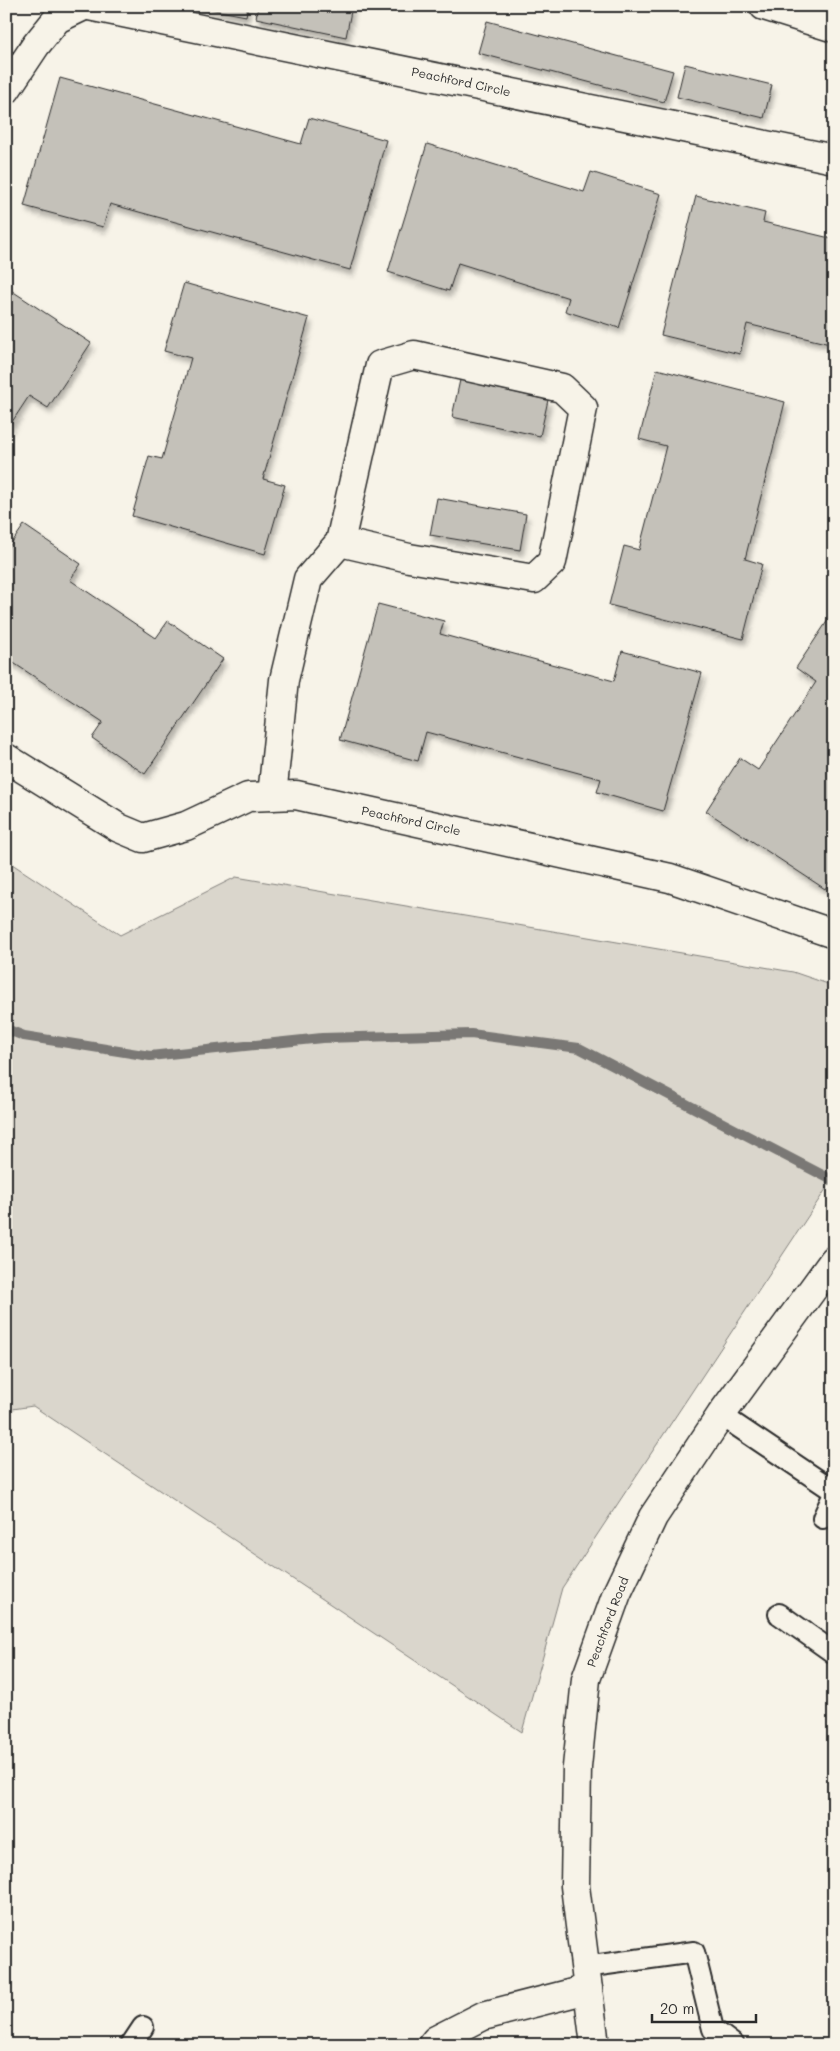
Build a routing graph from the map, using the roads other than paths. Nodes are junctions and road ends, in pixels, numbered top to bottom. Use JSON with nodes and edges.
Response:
{"nodes":[{"id":1,"x":84,"y":6,"type":"edge"},
{"id":2,"x":89,"y":6,"type":"edge"},
{"id":3,"x":764,"y":6,"type":"edge"},
{"id":4,"x":834,"y":28,"type":"edge"},
{"id":5,"x":6,"y":90,"type":"edge"},
{"id":6,"x":834,"y":159,"type":"edge"},
{"id":7,"x":340,"y":542,"type":"junction"},
{"id":8,"x":6,"y":758,"type":"edge"},
{"id":9,"x":272,"y":796,"type":"junction"},
{"id":10,"x":834,"y":934,"type":"edge"},
{"id":11,"x":834,"y":1260,"type":"edge"},
{"id":12,"x":721,"y":1416,"type":"junction"},
{"id":13,"x":834,"y":1493,"type":"edge"},
{"id":14,"x":823,"y":1518,"type":"dead end"},
{"id":15,"x":779,"y":1614,"type":"dead end"},
{"id":16,"x":834,"y":1653,"type":"edge"},
{"id":17,"x":586,"y":1978,"type":"junction"},
{"id":18,"x":143,"y":2027,"type":"dead end"},
{"id":19,"x":132,"y":2045,"type":"edge"},
{"id":20,"x":432,"y":2045,"type":"edge"},
{"id":21,"x":596,"y":2045,"type":"edge"},
{"id":22,"x":734,"y":2045,"type":"edge"}],
"edges":[{"from":1,"to":5,"type":"street"},
{"from":2,"to":6,"type":"street","name":"Peachford Circle"},
{"from":3,"to":4,"type":"street"},
{"from":7,"to":7,"type":"street"},
{"from":7,"to":9,"type":"street"},
{"from":8,"to":9,"type":"street","name":"Peachford Circle"},
{"from":9,"to":10,"type":"street","name":"Peachford Circle"},
{"from":11,"to":12,"type":"street","name":"Peachford Road"},
{"from":12,"to":13,"type":"lane"},
{"from":12,"to":17,"type":"street","name":"Peachford Road"},
{"from":13,"to":14,"type":"lane"},
{"from":15,"to":16,"type":"lane"},
{"from":17,"to":20,"type":"street"},
{"from":17,"to":21,"type":"street","name":"Peachford Road"},
{"from":17,"to":22,"type":"lane"},
{"from":18,"to":19,"type":"lane"}]}
